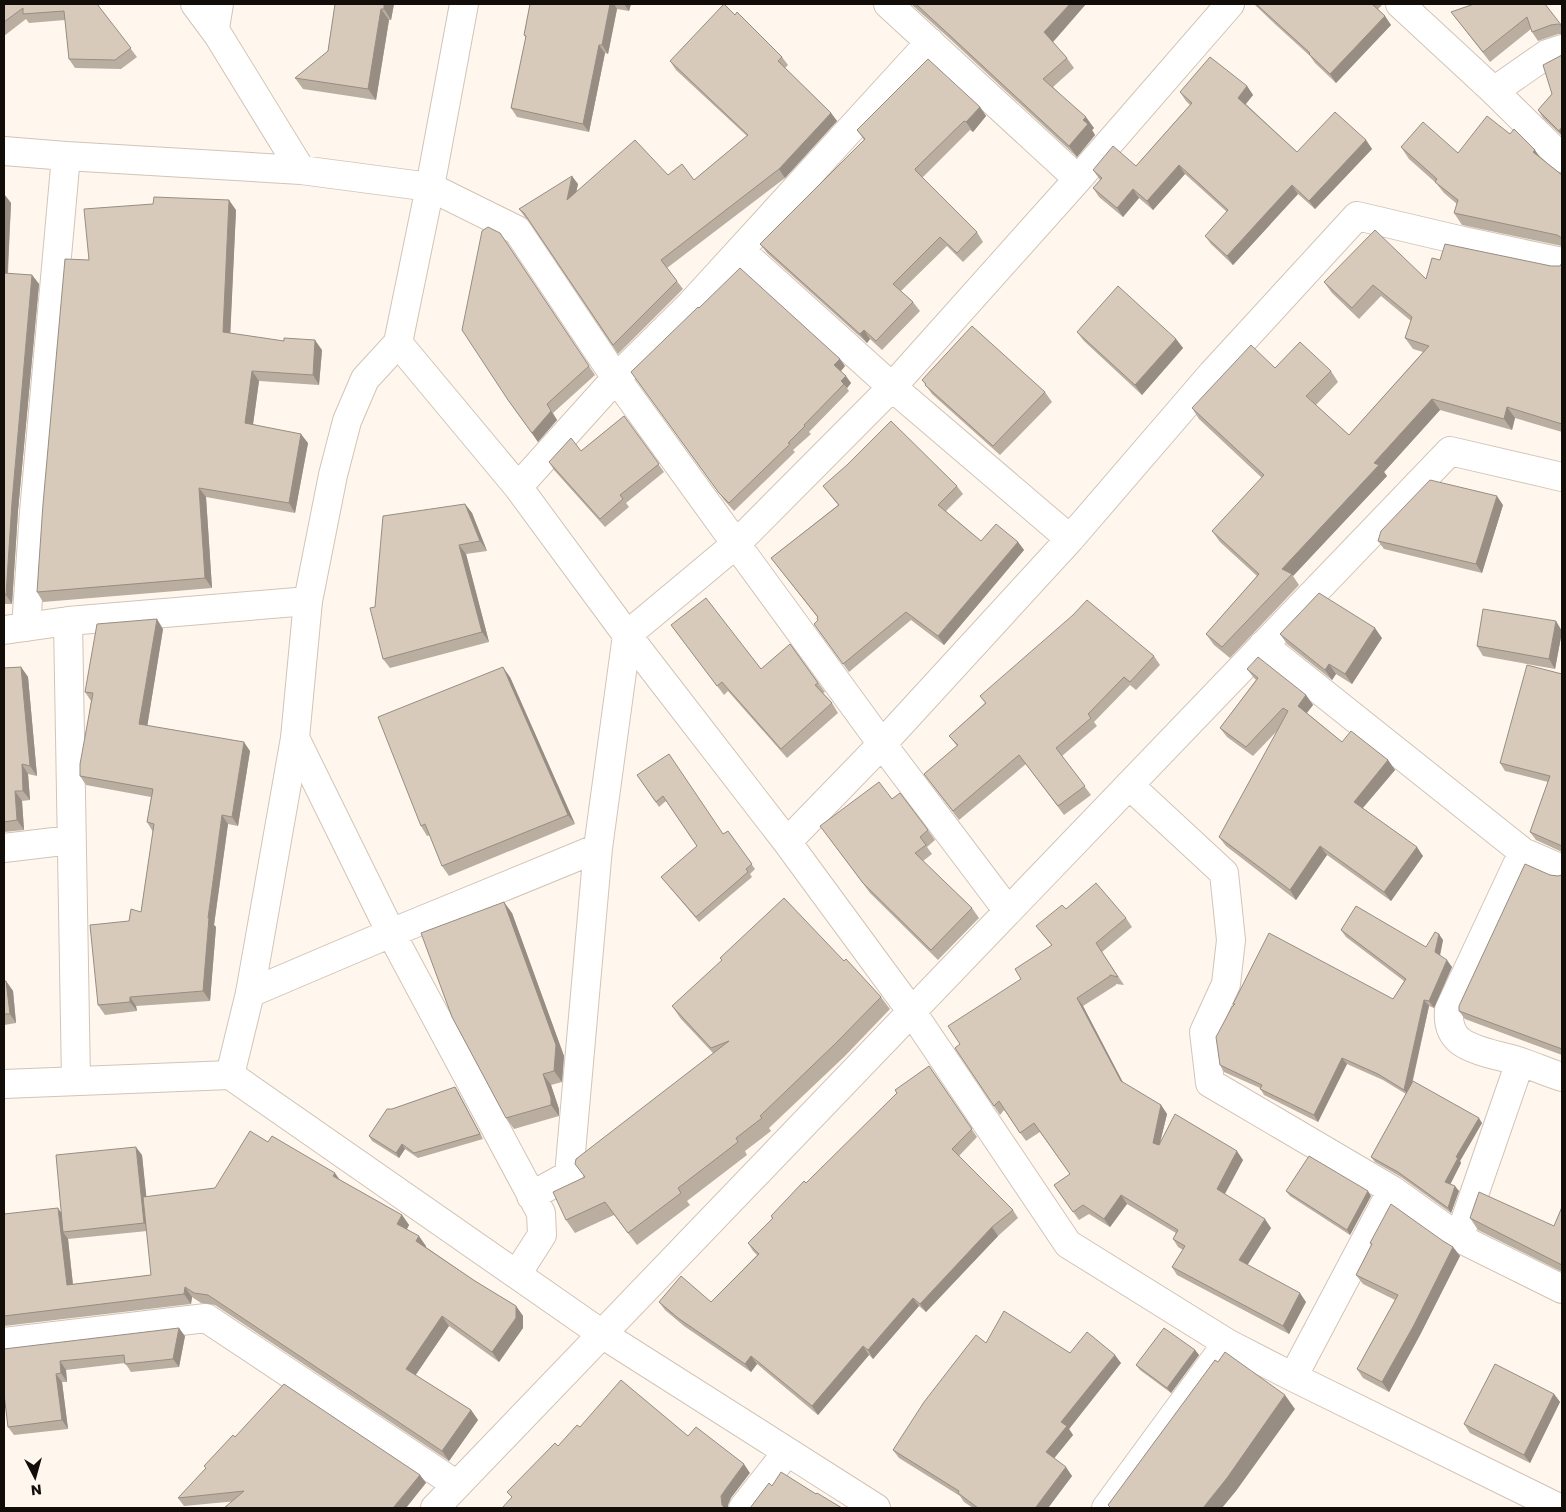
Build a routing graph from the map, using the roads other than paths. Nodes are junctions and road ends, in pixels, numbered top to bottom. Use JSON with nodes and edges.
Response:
{"nodes":[{"id":1,"x":195,"y":4,"type":"edge"},
{"id":2,"x":223,"y":4,"type":"edge"},
{"id":3,"x":464,"y":4,"type":"edge"},
{"id":4,"x":888,"y":4,"type":"edge"},
{"id":5,"x":1400,"y":4,"type":"edge"},
{"id":6,"x":1217,"y":8,"type":"edge"},
{"id":7,"x":218,"y":35,"type":"junction"},
{"id":8,"x":930,"y":42,"type":"junction"},
{"id":9,"x":1562,"y":49,"type":"edge"},
{"id":10,"x":1494,"y":91,"type":"junction"},
{"id":11,"x":4,"y":151,"type":"edge"},
{"id":12,"x":66,"y":156,"type":"junction"},
{"id":13,"x":1562,"y":158,"type":"edge"},
{"id":14,"x":301,"y":170,"type":"junction"},
{"id":15,"x":1078,"y":179,"type":"junction"},
{"id":16,"x":430,"y":188,"type":"junction"},
{"id":17,"x":740,"y":250,"type":"junction"},
{"id":18,"x":1562,"y":262,"type":"edge"},
{"id":19,"x":398,"y":343,"type":"junction"},
{"id":20,"x":616,"y":378,"type":"junction"},
{"id":21,"x":892,"y":387,"type":"junction"},
{"id":22,"x":1562,"y":477,"type":"edge"},
{"id":23,"x":518,"y":487,"type":"junction"},
{"id":24,"x":1070,"y":539,"type":"junction"},
{"id":25,"x":736,"y":544,"type":"junction"},
{"id":26,"x":308,"y":601,"type":"junction"},
{"id":27,"x":68,"y":621,"type":"junction"},
{"id":28,"x":15,"y":629,"type":"edge"},
{"id":29,"x":627,"y":635,"type":"junction"},
{"id":30,"x":1263,"y":645,"type":"junction"},
{"id":31,"x":295,"y":738,"type":"junction"},
{"id":32,"x":882,"y":744,"type":"junction"},
{"id":33,"x":1129,"y":785,"type":"junction"},
{"id":34,"x":71,"y":840,"type":"junction"},
{"id":35,"x":787,"y":842,"type":"junction"},
{"id":36,"x":4,"y":848,"type":"edge"},
{"id":37,"x":598,"y":848,"type":"junction"},
{"id":38,"x":1523,"y":852,"type":"junction"},
{"id":39,"x":1562,"y":868,"type":"edge"},
{"id":40,"x":1008,"y":911,"type":"junction"},
{"id":41,"x":391,"y":933,"type":"junction"},
{"id":42,"x":250,"y":993,"type":"junction"},
{"id":43,"x":912,"y":1012,"type":"junction"},
{"id":44,"x":1520,"y":1062,"type":"junction"},
{"id":45,"x":230,"y":1075,"type":"junction"},
{"id":46,"x":1562,"y":1078,"type":"edge"},
{"id":47,"x":76,"y":1081,"type":"junction"},
{"id":48,"x":4,"y":1084,"type":"edge"},
{"id":49,"x":1392,"y":1190,"type":"junction"},
{"id":50,"x":531,"y":1196,"type":"junction"},
{"id":51,"x":1459,"y":1238,"type":"junction"},
{"id":52,"x":517,"y":1274,"type":"junction"},
{"id":53,"x":1562,"y":1289,"type":"edge"},
{"id":54,"x":602,"y":1334,"type":"junction"},
{"id":55,"x":4,"y":1342,"type":"edge"},
{"id":56,"x":1227,"y":1342,"type":"junction"},
{"id":57,"x":1293,"y":1377,"type":"junction"},
{"id":58,"x":787,"y":1452,"type":"junction"},
{"id":59,"x":457,"y":1485,"type":"junction"},
{"id":60,"x":435,"y":1508,"type":"edge"},
{"id":61,"x":743,"y":1508,"type":"edge"},
{"id":62,"x":876,"y":1508,"type":"edge"},
{"id":63,"x":1106,"y":1508,"type":"edge"},
{"id":64,"x":1559,"y":1508,"type":"edge"}],
"edges":[{"from":1,"to":7,"type":"street"},
{"from":2,"to":7,"type":"lane"},
{"from":3,"to":16,"type":"street"},
{"from":4,"to":8,"type":"street"},
{"from":5,"to":10,"type":"street"},
{"from":6,"to":15,"type":"street"},
{"from":7,"to":14,"type":"street"},
{"from":8,"to":15,"type":"street"},
{"from":8,"to":17,"type":"street"},
{"from":9,"to":10,"type":"street"},
{"from":10,"to":13,"type":"street"},
{"from":11,"to":12,"type":"street"},
{"from":12,"to":14,"type":"street"},
{"from":12,"to":28,"type":"street"},
{"from":14,"to":16,"type":"street"},
{"from":15,"to":21,"type":"street"},
{"from":16,"to":19,"type":"street"},
{"from":16,"to":20,"type":"street"},
{"from":17,"to":20,"type":"street"},
{"from":17,"to":21,"type":"street"},
{"from":18,"to":24,"type":"street"},
{"from":19,"to":23,"type":"street"},
{"from":19,"to":26,"type":"street"},
{"from":20,"to":23,"type":"street"},
{"from":20,"to":25,"type":"street"},
{"from":21,"to":24,"type":"street"},
{"from":21,"to":25,"type":"street"},
{"from":22,"to":30,"type":"street"},
{"from":23,"to":29,"type":"street"},
{"from":24,"to":32,"type":"street"},
{"from":25,"to":29,"type":"street"},
{"from":25,"to":32,"type":"street"},
{"from":26,"to":27,"type":"street"},
{"from":26,"to":31,"type":"street"},
{"from":27,"to":28,"type":"street"},
{"from":27,"to":34,"type":"street"},
{"from":29,"to":35,"type":"street"},
{"from":29,"to":37,"type":"street"},
{"from":30,"to":33,"type":"street"},
{"from":30,"to":38,"type":"street"},
{"from":31,"to":41,"type":"street"},
{"from":31,"to":42,"type":"street"},
{"from":32,"to":35,"type":"street"},
{"from":32,"to":40,"type":"street"},
{"from":33,"to":40,"type":"street"},
{"from":33,"to":49,"type":"street"},
{"from":34,"to":36,"type":"street"},
{"from":34,"to":47,"type":"street"},
{"from":35,"to":43,"type":"street"},
{"from":37,"to":41,"type":"street"},
{"from":37,"to":50,"type":"street"},
{"from":38,"to":39,"type":"street"},
{"from":38,"to":44,"type":"street"},
{"from":40,"to":43,"type":"street"},
{"from":41,"to":42,"type":"street"},
{"from":41,"to":50,"type":"street"},
{"from":42,"to":45,"type":"street"},
{"from":43,"to":54,"type":"street"},
{"from":43,"to":56,"type":"street"},
{"from":44,"to":46,"type":"street"},
{"from":44,"to":51,"type":"street"},
{"from":45,"to":47,"type":"street"},
{"from":45,"to":52,"type":"street"},
{"from":47,"to":48,"type":"street"},
{"from":49,"to":51,"type":"street"},
{"from":49,"to":57,"type":"street"},
{"from":50,"to":52,"type":"street"},
{"from":51,"to":53,"type":"street"},
{"from":52,"to":54,"type":"street"},
{"from":54,"to":58,"type":"street"},
{"from":54,"to":59,"type":"street"},
{"from":55,"to":59,"type":"street"},
{"from":56,"to":57,"type":"street"},
{"from":56,"to":63,"type":"street"},
{"from":57,"to":64,"type":"street"},
{"from":58,"to":61,"type":"street"},
{"from":58,"to":62,"type":"street"},
{"from":59,"to":60,"type":"street"}]}
